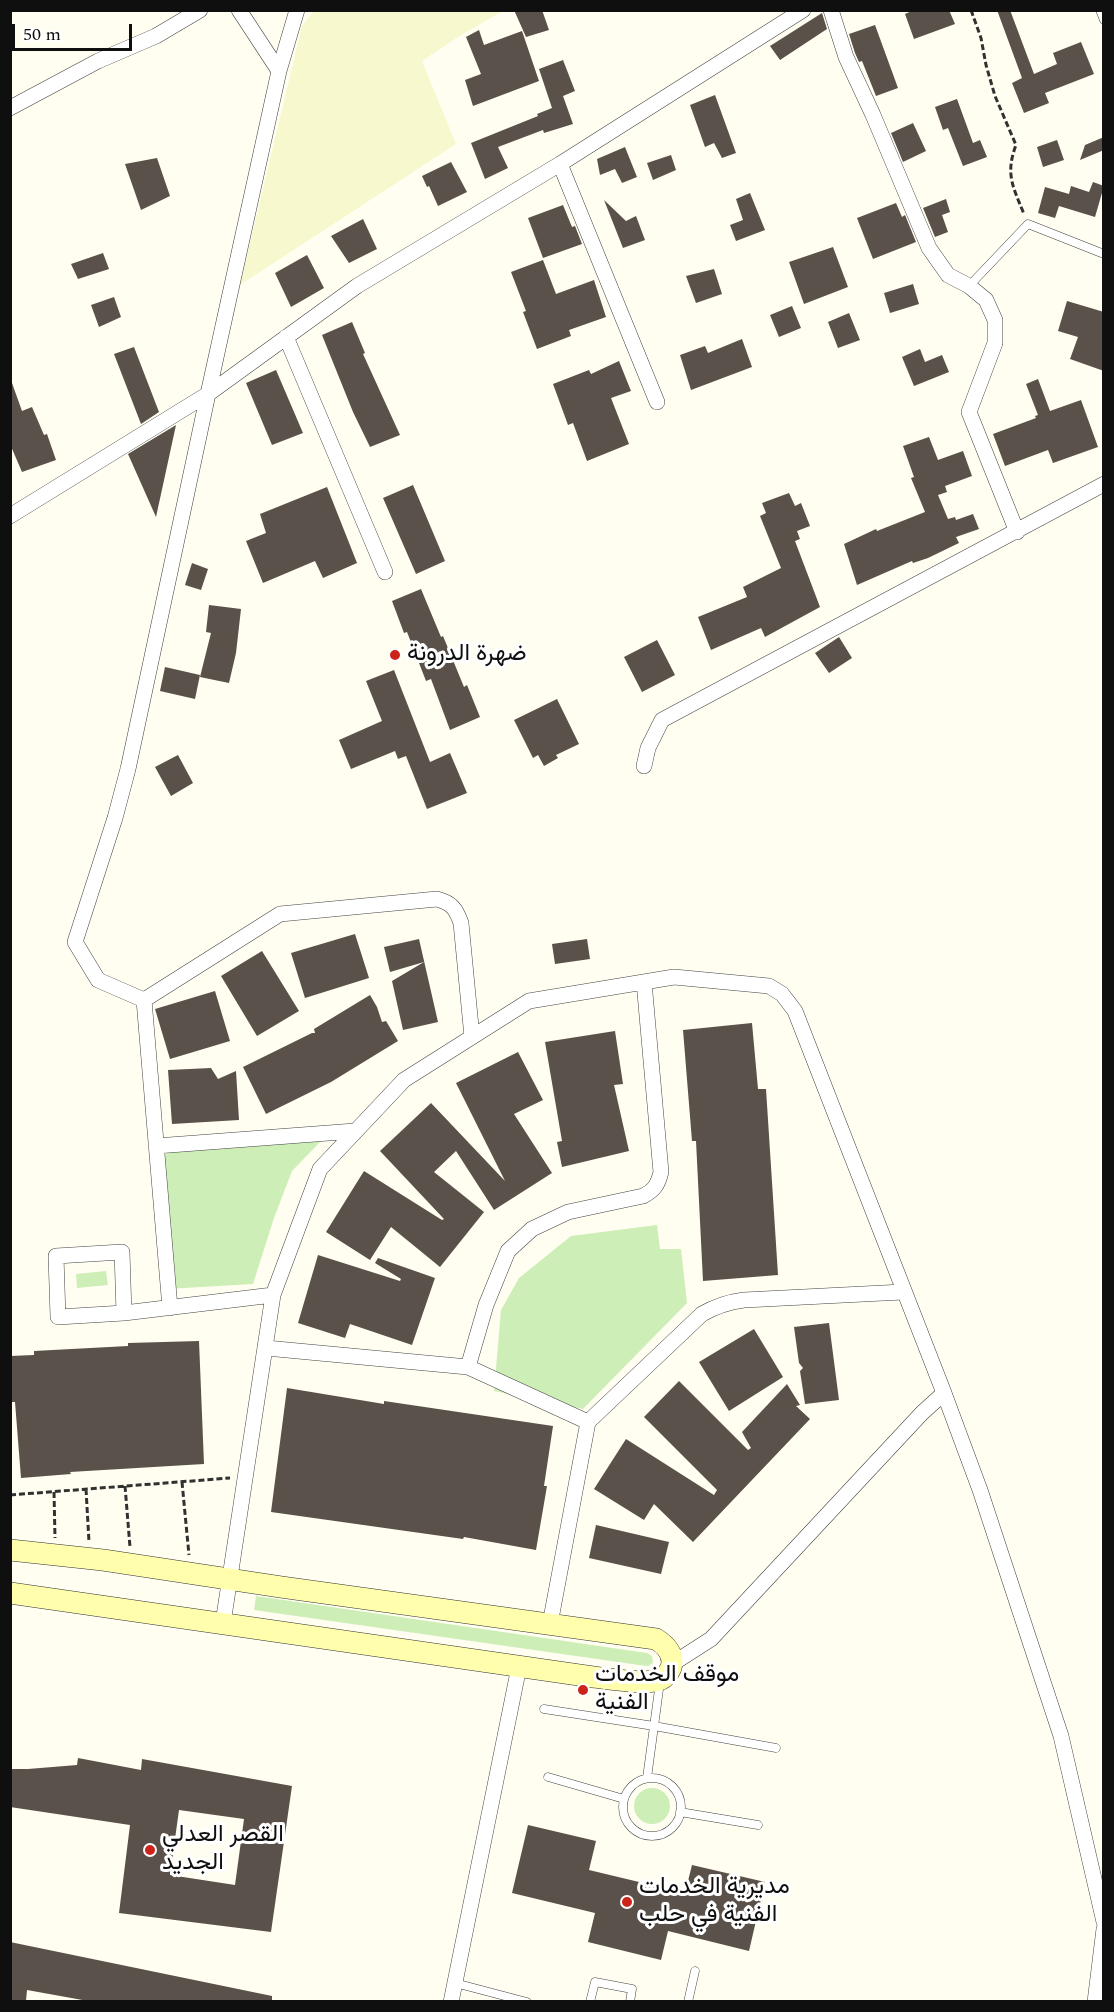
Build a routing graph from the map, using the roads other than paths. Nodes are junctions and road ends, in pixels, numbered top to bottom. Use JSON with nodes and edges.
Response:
{"nodes":[{"id":1,"x":200,"y":10,"type":"edge"},
{"id":2,"x":239,"y":10,"type":"edge"},
{"id":3,"x":297,"y":10,"type":"edge"},
{"id":4,"x":802,"y":10,"type":"edge"},
{"id":5,"x":831,"y":10,"type":"edge"},
{"id":6,"x":1100,"y":10,"type":"edge"},
{"id":7,"x":1104,"y":20,"type":"edge"},
{"id":8,"x":279,"y":71,"type":"junction"},
{"id":9,"x":10,"y":108,"type":"edge"},
{"id":10,"x":560,"y":164,"type":"junction"},
{"id":11,"x":1104,"y":254,"type":"edge"},
{"id":12,"x":969,"y":286,"type":"junction"},
{"id":13,"x":286,"y":337,"type":"junction"},
{"id":14,"x":208,"y":394,"type":"junction"},
{"id":15,"x":657,"y":402,"type":"dead end"},
{"id":16,"x":1104,"y":484,"type":"edge"},
{"id":17,"x":10,"y":516,"type":"edge"},
{"id":18,"x":1017,"y":532,"type":"junction"},
{"id":19,"x":385,"y":572,"type":"dead end"},
{"id":20,"x":644,"y":766,"type":"dead end"},
{"id":21,"x":644,"y":982,"type":"junction"},
{"id":22,"x":144,"y":1000,"type":"junction"},
{"id":23,"x":472,"y":1037,"type":"junction"},
{"id":24,"x":355,"y":1131,"type":"junction"},
{"id":25,"x":156,"y":1146,"type":"junction"},
{"id":26,"x":903,"y":1292,"type":"junction"},
{"id":27,"x":273,"y":1295,"type":"junction"},
{"id":28,"x":170,"y":1308,"type":"junction"},
{"id":29,"x":124,"y":1313,"type":"junction"},
{"id":30,"x":266,"y":1348,"type":"junction"},
{"id":31,"x":468,"y":1367,"type":"junction"},
{"id":32,"x":944,"y":1394,"type":"junction"},
{"id":33,"x":588,"y":1422,"type":"junction"},
{"id":34,"x":10,"y":1550,"type":"edge"},
{"id":35,"x":229,"y":1579,"type":"junction"},
{"id":36,"x":10,"y":1593,"type":"edge"},
{"id":37,"x":223,"y":1623,"type":"junction"},
{"id":38,"x":550,"y":1624,"type":"junction"},
{"id":39,"x":519,"y":1667,"type":"junction"},
{"id":40,"x":666,"y":1672,"type":"junction"},
{"id":41,"x":544,"y":1709,"type":"dead end"},
{"id":42,"x":654,"y":1725,"type":"junction"},
{"id":43,"x":776,"y":1748,"type":"dead end"},
{"id":44,"x":548,"y":1776,"type":"dead end"},
{"id":45,"x":647,"y":1778,"type":"junction"},
{"id":46,"x":624,"y":1799,"type":"junction"},
{"id":47,"x":680,"y":1812,"type":"junction"},
{"id":48,"x":758,"y":1825,"type":"dead end"},
{"id":49,"x":1104,"y":1922,"type":"edge"},
{"id":50,"x":1104,"y":1929,"type":"edge"},
{"id":51,"x":695,"y":1971,"type":"dead end"},
{"id":52,"x":455,"y":1983,"type":"junction"},
{"id":53,"x":451,"y":2001,"type":"edge"},
{"id":54,"x":527,"y":2001,"type":"edge"},
{"id":55,"x":590,"y":2001,"type":"edge"},
{"id":56,"x":630,"y":2001,"type":"edge"},
{"id":57,"x":688,"y":2001,"type":"edge"},
{"id":58,"x":1095,"y":2001,"type":"edge"}],
"edges":[{"from":1,"to":9,"type":"street"},
{"from":2,"to":8,"type":"street"},
{"from":3,"to":8,"type":"street"},
{"from":4,"to":10,"type":"street"},
{"from":5,"to":12,"type":"street"},
{"from":6,"to":7,"type":"lane"},
{"from":8,"to":14,"type":"street"},
{"from":10,"to":13,"type":"street"},
{"from":10,"to":15,"type":"street"},
{"from":11,"to":12,"type":"lane"},
{"from":12,"to":18,"type":"street"},
{"from":13,"to":14,"type":"street"},
{"from":13,"to":19,"type":"street"},
{"from":14,"to":17,"type":"street"},
{"from":14,"to":22,"type":"street"},
{"from":16,"to":18,"type":"street"},
{"from":18,"to":20,"type":"street"},
{"from":21,"to":23,"type":"street"},
{"from":21,"to":26,"type":"street"},
{"from":21,"to":31,"type":"street"},
{"from":22,"to":23,"type":"street"},
{"from":22,"to":25,"type":"street"},
{"from":23,"to":24,"type":"street"},
{"from":24,"to":25,"type":"street"},
{"from":24,"to":27,"type":"street"},
{"from":25,"to":28,"type":"street"},
{"from":26,"to":32,"type":"street"},
{"from":26,"to":33,"type":"street"},
{"from":27,"to":28,"type":"street"},
{"from":27,"to":30,"type":"street"},
{"from":28,"to":29,"type":"street"},
{"from":29,"to":29,"type":"street"},
{"from":30,"to":31,"type":"street"},
{"from":30,"to":35,"type":"street"},
{"from":31,"to":33,"type":"street"},
{"from":32,"to":40,"type":"street"},
{"from":32,"to":49,"type":"street"},
{"from":33,"to":38,"type":"street"},
{"from":34,"to":35,"type":"street"},
{"from":35,"to":37,"type":"street"},
{"from":35,"to":38,"type":"street"},
{"from":36,"to":37,"type":"street"},
{"from":37,"to":39,"type":"street"},
{"from":38,"to":40,"type":"street"},
{"from":39,"to":40,"type":"street"},
{"from":39,"to":52,"type":"street"},
{"from":40,"to":42,"type":"lane"},
{"from":41,"to":42,"type":"lane"},
{"from":42,"to":43,"type":"lane"},
{"from":42,"to":45,"type":"lane"},
{"from":44,"to":46,"type":"lane"},
{"from":45,"to":46,"type":"lane"},
{"from":45,"to":47,"type":"lane"},
{"from":46,"to":47,"type":"lane"},
{"from":47,"to":48,"type":"lane"},
{"from":50,"to":58,"type":"street"},
{"from":51,"to":57,"type":"lane"},
{"from":52,"to":53,"type":"street"},
{"from":52,"to":54,"type":"lane"},
{"from":55,"to":56,"type":"lane"}]}
